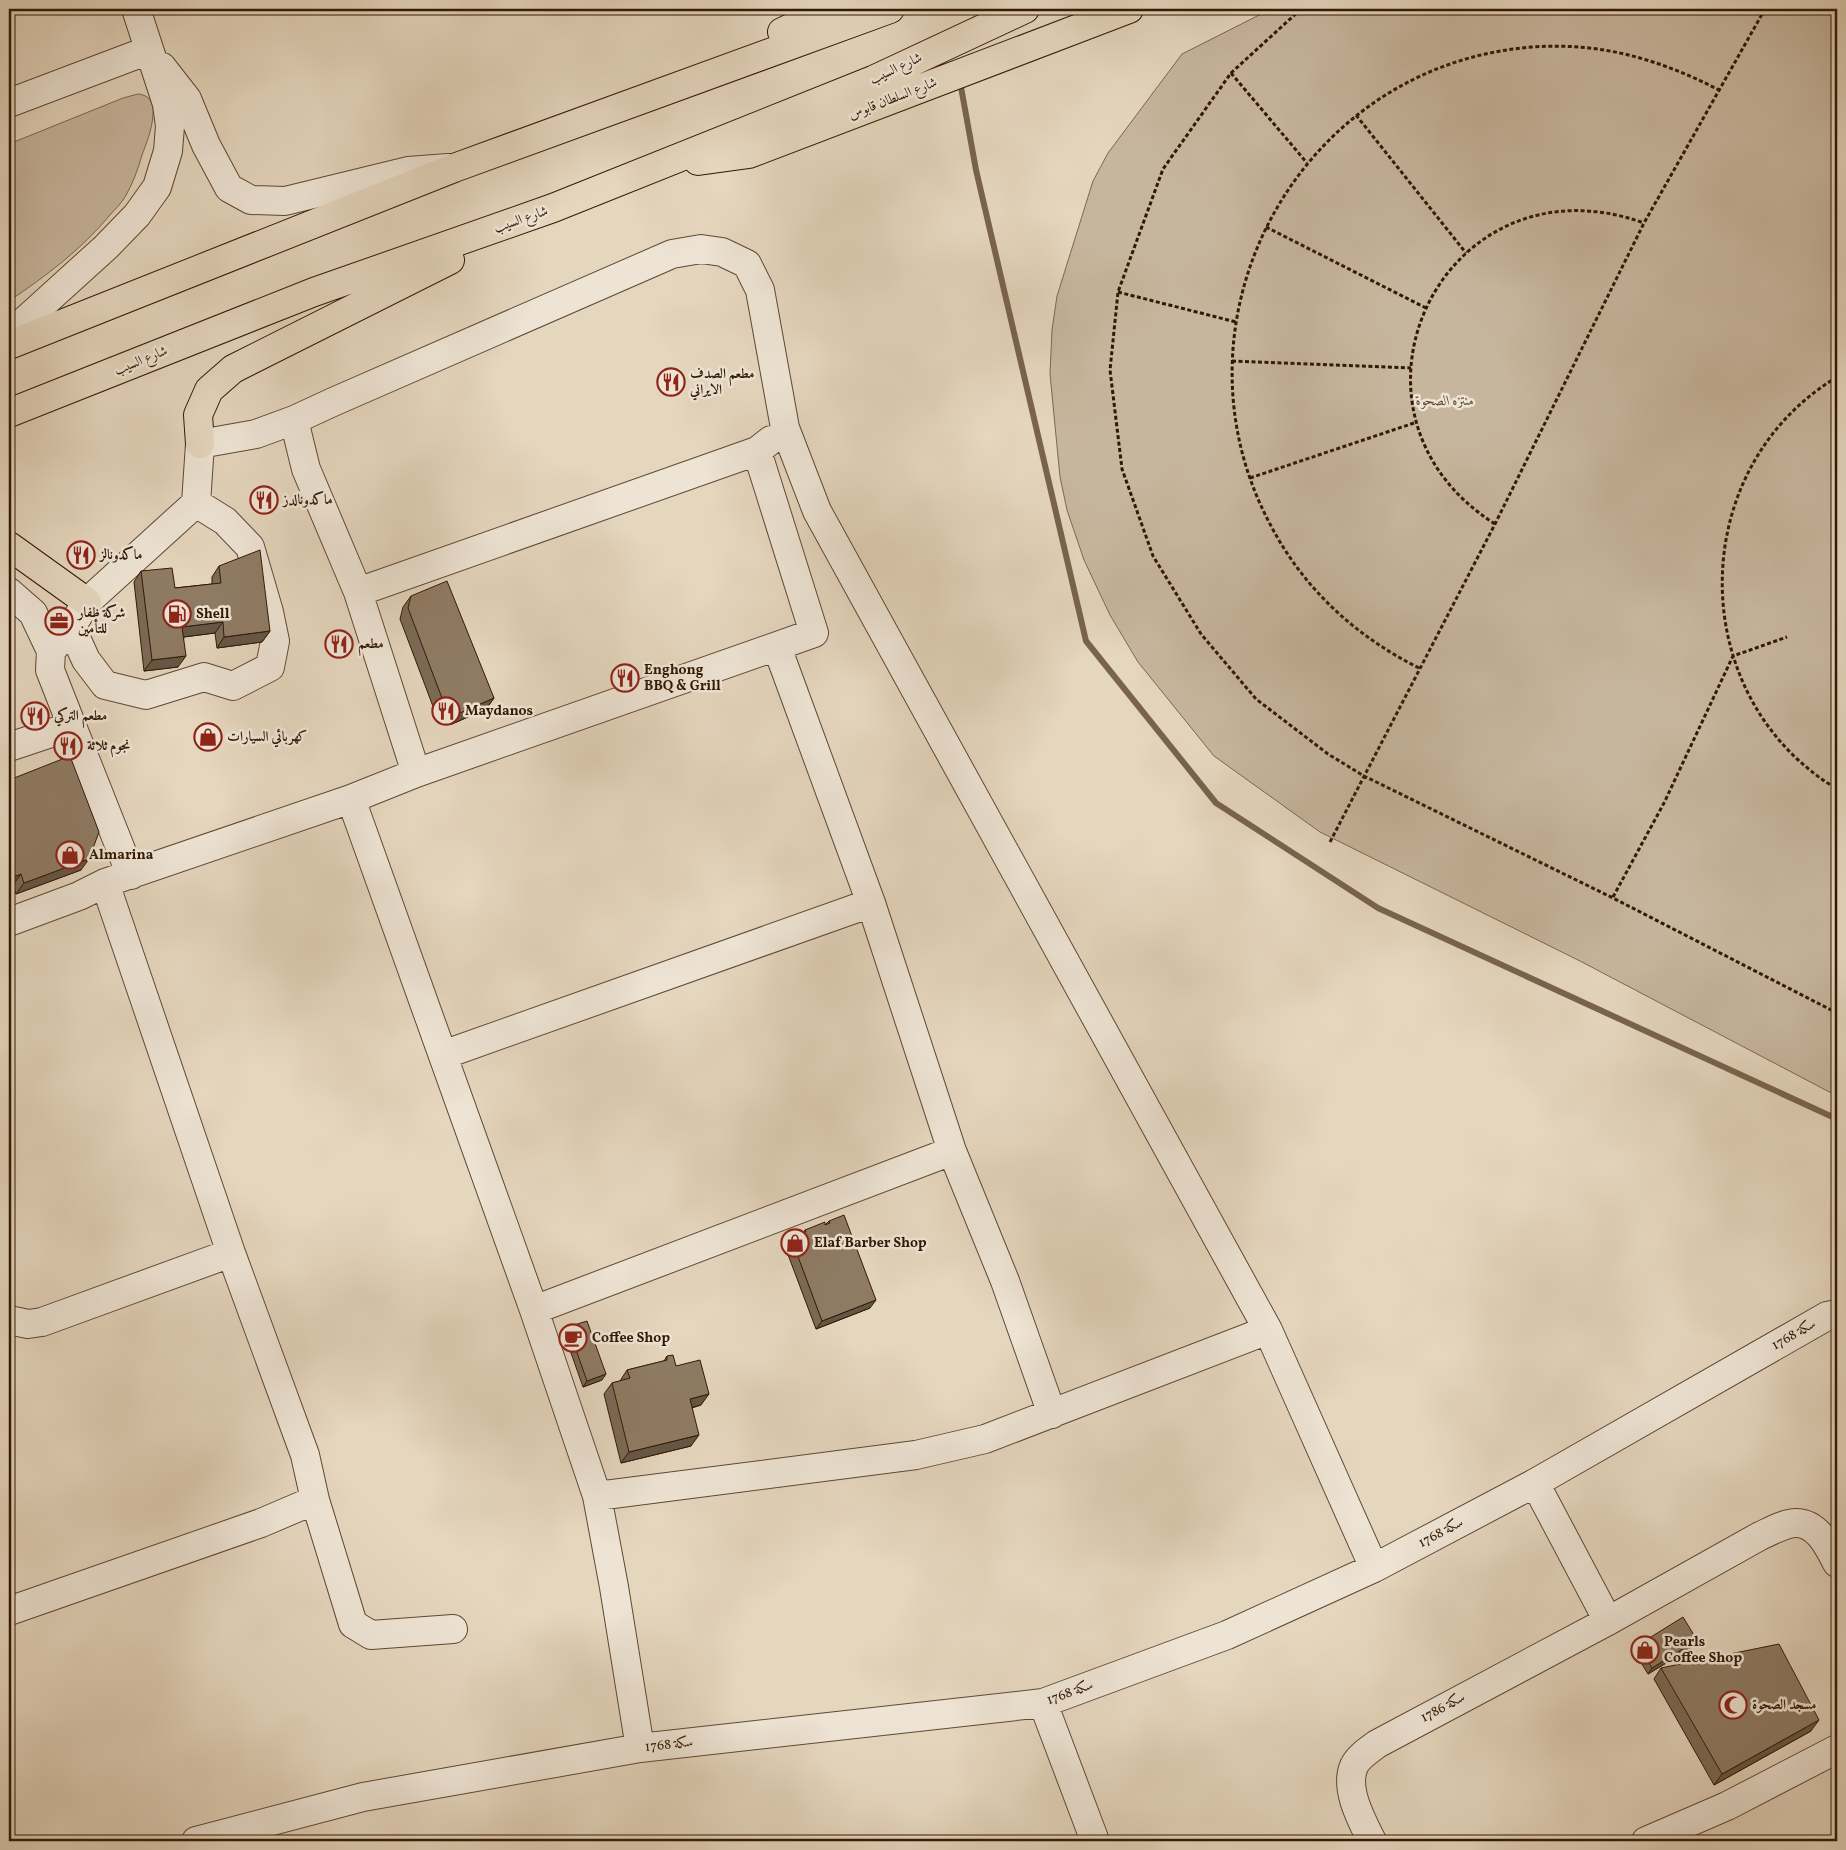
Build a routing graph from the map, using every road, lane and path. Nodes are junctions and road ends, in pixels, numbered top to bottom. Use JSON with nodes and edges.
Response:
{"nodes":[{"id":1,"x":136,"y":9,"type":"edge"},
{"id":2,"x":831,"y":9,"type":"edge"},
{"id":3,"x":890,"y":9,"type":"edge"},
{"id":4,"x":1025,"y":9,"type":"edge"},
{"id":5,"x":1129,"y":9,"type":"edge"},
{"id":6,"x":1301,"y":9,"type":"edge"},
{"id":7,"x":1765,"y":9,"type":"edge"},
{"id":8,"x":148,"y":50,"type":"junction"},
{"id":9,"x":1231,"y":74,"type":"junction"},
{"id":10,"x":685,"y":83,"type":"junction"},
{"id":11,"x":1719,"y":90,"type":"junction"},
{"id":12,"x":9,"y":104,"type":"edge"},
{"id":13,"x":1356,"y":115,"type":"junction"},
{"id":14,"x":1307,"y":164,"type":"junction"},
{"id":15,"x":454,"y":168,"type":"junction"},
{"id":16,"x":652,"y":168,"type":"junction"},
{"id":17,"x":553,"y":208,"type":"junction"},
{"id":18,"x":1644,"y":223,"type":"junction"},
{"id":19,"x":1266,"y":227,"type":"junction"},
{"id":20,"x":1466,"y":253,"type":"junction"},
{"id":21,"x":1118,"y":292,"type":"junction"},
{"id":22,"x":1426,"y":308,"type":"junction"},
{"id":23,"x":1236,"y":322,"type":"junction"},
{"id":24,"x":9,"y":335,"type":"edge"},
{"id":25,"x":9,"y":345,"type":"edge"},
{"id":26,"x":1232,"y":361,"type":"junction"},
{"id":27,"x":1411,"y":368,"type":"junction"},
{"id":28,"x":1837,"y":377,"type":"edge"},
{"id":29,"x":9,"y":413,"type":"edge"},
{"id":30,"x":294,"y":420,"type":"junction"},
{"id":31,"x":1417,"y":422,"type":"junction"},
{"id":32,"x":785,"y":428,"type":"junction"},
{"id":33,"x":200,"y":444,"type":"junction"},
{"id":34,"x":757,"y":451,"type":"junction"},
{"id":35,"x":1250,"y":478,"type":"junction"},
{"id":36,"x":196,"y":503,"type":"junction"},
{"id":37,"x":1495,"y":524,"type":"junction"},
{"id":38,"x":9,"y":546,"type":"edge"},
{"id":39,"x":9,"y":592,"type":"edge"},
{"id":40,"x":358,"y":592,"type":"junction"},
{"id":41,"x":86,"y":602,"type":"junction"},
{"id":42,"x":71,"y":627,"type":"junction"},
{"id":43,"x":1787,"y":637,"type":"dead end"},
{"id":44,"x":777,"y":647,"type":"junction"},
{"id":45,"x":51,"y":651,"type":"junction"},
{"id":46,"x":1733,"y":656,"type":"junction"},
{"id":47,"x":1419,"y":668,"type":"junction"},
{"id":48,"x":72,"y":726,"type":"junction"},
{"id":49,"x":9,"y":747,"type":"edge"},
{"id":50,"x":416,"y":773,"type":"junction"},
{"id":51,"x":1364,"y":776,"type":"junction"},
{"id":52,"x":1837,"y":789,"type":"edge"},
{"id":53,"x":351,"y":799,"type":"junction"},
{"id":54,"x":1330,"y":842,"type":"dead end"},
{"id":55,"x":131,"y":875,"type":"junction"},
{"id":56,"x":105,"y":883,"type":"junction"},
{"id":57,"x":1613,"y":898,"type":"junction"},
{"id":58,"x":871,"y":903,"type":"junction"},
{"id":59,"x":9,"y":922,"type":"edge"},
{"id":60,"x":1837,"y":1013,"type":"edge"},
{"id":61,"x":443,"y":1054,"type":"junction"},
{"id":62,"x":952,"y":1151,"type":"junction"},
{"id":63,"x":231,"y":1253,"type":"junction"},
{"id":64,"x":534,"y":1310,"type":"junction"},
{"id":65,"x":1837,"y":1314,"type":"edge"},
{"id":66,"x":9,"y":1320,"type":"edge"},
{"id":67,"x":1268,"y":1330,"type":"junction"},
{"id":68,"x":1052,"y":1414,"type":"junction"},
{"id":69,"x":1535,"y":1483,"type":"junction"},
{"id":70,"x":597,"y":1496,"type":"junction"},
{"id":71,"x":315,"y":1500,"type":"junction"},
{"id":72,"x":1837,"y":1563,"type":"edge"},
{"id":73,"x":1374,"y":1568,"type":"junction"},
{"id":74,"x":9,"y":1611,"type":"edge"},
{"id":75,"x":1608,"y":1620,"type":"junction"},
{"id":76,"x":453,"y":1629,"type":"dead end"},
{"id":77,"x":1043,"y":1703,"type":"junction"},
{"id":78,"x":640,"y":1748,"type":"junction"},
{"id":79,"x":1837,"y":1749,"type":"edge"},
{"id":80,"x":196,"y":1841,"type":"edge"},
{"id":81,"x":1095,"y":1841,"type":"edge"},
{"id":82,"x":1372,"y":1841,"type":"edge"},
{"id":83,"x":1646,"y":1841,"type":"edge"}],
"edges":[{"from":1,"to":8,"type":"street"},
{"from":2,"to":10,"type":"highway"},
{"from":3,"to":10,"type":"highway"},
{"from":4,"to":16,"type":"highway","name":"شارع السيب"},
{"from":5,"to":16,"type":"highway","name":"شارع السلطان قابوس"},
{"from":6,"to":9,"type":"path"},
{"from":7,"to":11,"type":"path"},
{"from":8,"to":12,"type":"street"},
{"from":8,"to":15,"type":"street"},
{"from":8,"to":24,"type":"street"},
{"from":9,"to":14,"type":"path"},
{"from":9,"to":21,"type":"path"},
{"from":10,"to":15,"type":"highway"},
{"from":11,"to":13,"type":"path"},
{"from":11,"to":18,"type":"path"},
{"from":13,"to":14,"type":"path"},
{"from":13,"to":20,"type":"path"},
{"from":14,"to":19,"type":"path"},
{"from":15,"to":25,"type":"highway"},
{"from":16,"to":17,"type":"highway","name":"شارع السيب"},
{"from":17,"to":29,"type":"highway","name":"شارع السيب"},
{"from":17,"to":33,"type":"highway"},
{"from":18,"to":20,"type":"path"},
{"from":18,"to":37,"type":"path"},
{"from":19,"to":22,"type":"path"},
{"from":19,"to":23,"type":"path"},
{"from":20,"to":22,"type":"path"},
{"from":21,"to":23,"type":"path"},
{"from":21,"to":51,"type":"path"},
{"from":22,"to":27,"type":"path"},
{"from":23,"to":26,"type":"path"},
{"from":26,"to":27,"type":"path"},
{"from":26,"to":35,"type":"path"},
{"from":27,"to":31,"type":"path"},
{"from":28,"to":46,"type":"path"},
{"from":30,"to":32,"type":"street"},
{"from":30,"to":33,"type":"street"},
{"from":30,"to":40,"type":"street"},
{"from":31,"to":35,"type":"path"},
{"from":31,"to":37,"type":"path"},
{"from":32,"to":34,"type":"street"},
{"from":32,"to":67,"type":"street"},
{"from":33,"to":36,"type":"street"},
{"from":34,"to":40,"type":"street"},
{"from":34,"to":44,"type":"street"},
{"from":35,"to":47,"type":"path"},
{"from":36,"to":41,"type":"street"},
{"from":36,"to":42,"type":"street"},
{"from":37,"to":47,"type":"path"},
{"from":38,"to":41,"type":"highway"},
{"from":39,"to":45,"type":"street"},
{"from":40,"to":50,"type":"street"},
{"from":41,"to":42,"type":"street"},
{"from":42,"to":45,"type":"street"},
{"from":43,"to":46,"type":"path"},
{"from":44,"to":50,"type":"street"},
{"from":44,"to":58,"type":"street"},
{"from":45,"to":48,"type":"street"},
{"from":46,"to":52,"type":"path"},
{"from":46,"to":57,"type":"path"},
{"from":47,"to":51,"type":"path"},
{"from":48,"to":49,"type":"street"},
{"from":48,"to":55,"type":"street"},
{"from":50,"to":53,"type":"street"},
{"from":51,"to":54,"type":"path"},
{"from":51,"to":57,"type":"path"},
{"from":53,"to":55,"type":"street"},
{"from":53,"to":61,"type":"street"},
{"from":55,"to":56,"type":"street"},
{"from":56,"to":59,"type":"street"},
{"from":56,"to":63,"type":"street"},
{"from":57,"to":60,"type":"path"},
{"from":58,"to":61,"type":"street"},
{"from":58,"to":62,"type":"street"},
{"from":61,"to":64,"type":"street"},
{"from":62,"to":64,"type":"street"},
{"from":62,"to":68,"type":"street"},
{"from":63,"to":66,"type":"street"},
{"from":63,"to":71,"type":"street"},
{"from":64,"to":70,"type":"street"},
{"from":65,"to":69,"type":"street","name":"سكة 1768"},
{"from":67,"to":68,"type":"street"},
{"from":67,"to":73,"type":"street"},
{"from":68,"to":70,"type":"street"},
{"from":69,"to":73,"type":"street","name":"سكة 1768"},
{"from":69,"to":75,"type":"street"},
{"from":70,"to":78,"type":"street"},
{"from":71,"to":74,"type":"street"},
{"from":71,"to":76,"type":"street"},
{"from":72,"to":75,"type":"street","name":"سكة 1786"},
{"from":73,"to":77,"type":"street","name":"سكة 1768"},
{"from":75,"to":82,"type":"street","name":"سكة 1786"},
{"from":77,"to":78,"type":"street","name":"سكة 1768"},
{"from":77,"to":81,"type":"street"},
{"from":78,"to":80,"type":"street","name":"سكة 1768"},
{"from":79,"to":83,"type":"street"}]}
